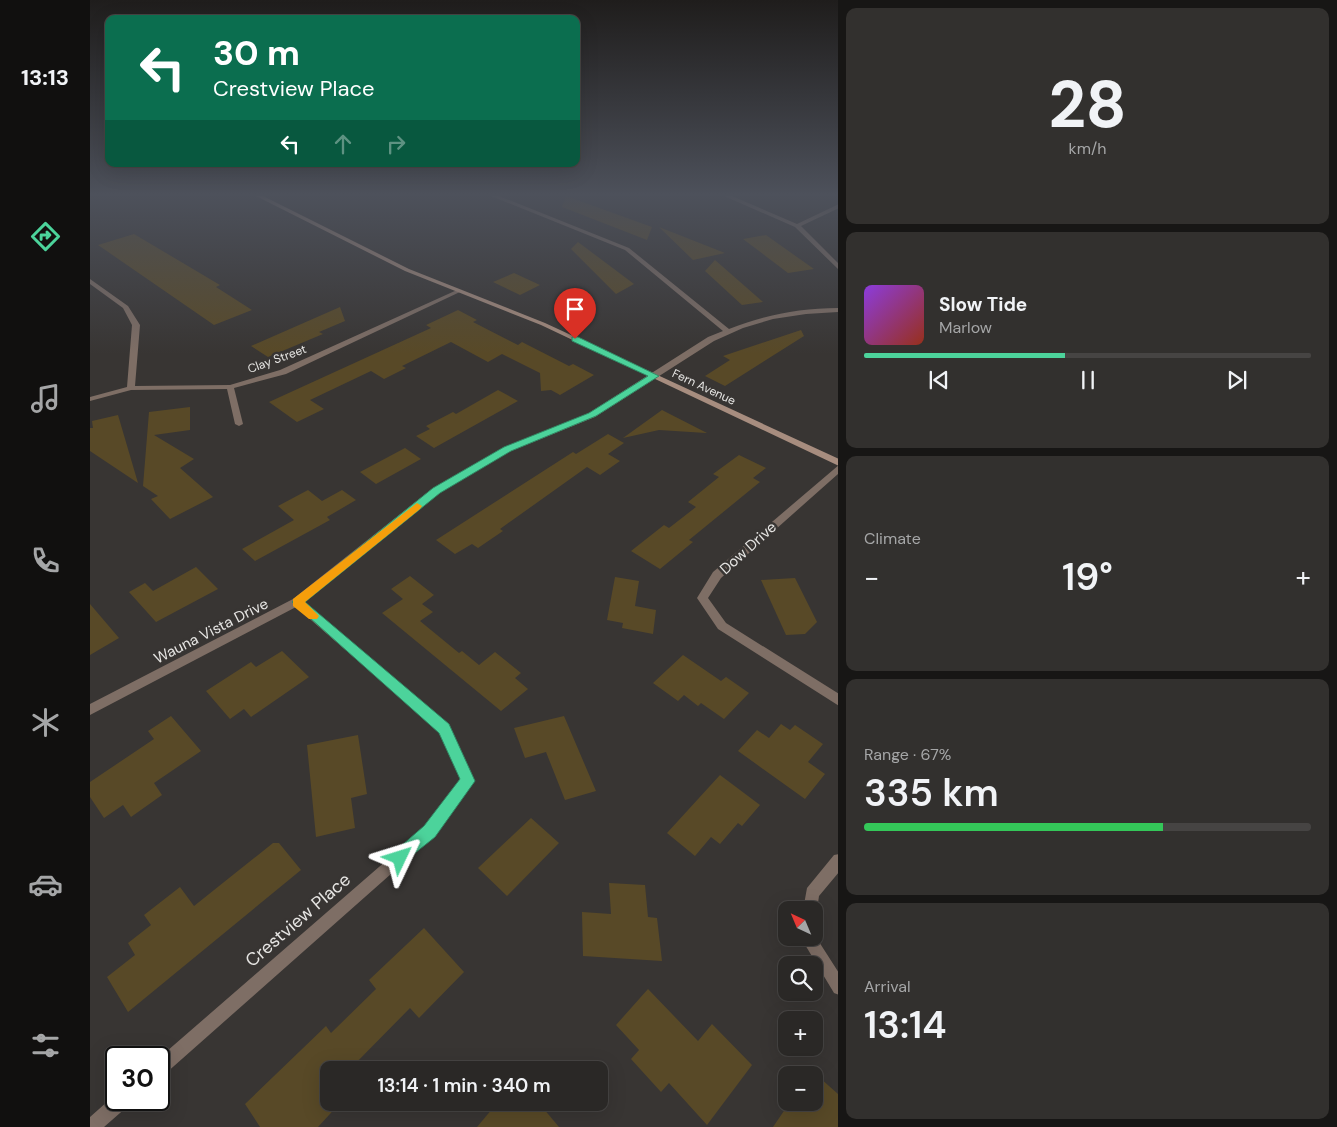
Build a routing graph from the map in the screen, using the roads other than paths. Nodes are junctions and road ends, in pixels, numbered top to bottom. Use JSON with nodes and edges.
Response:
{"nodes":[{"id":1,"x":364,"y":249,"type":"edge"},
{"id":2,"x":627,"y":249,"type":"edge"},
{"id":3,"x":819,"y":249,"type":"edge"},
{"id":4,"x":838,"y":268,"type":"edge"},
{"id":5,"x":90,"y":281,"type":"edge"},
{"id":6,"x":459,"y":291,"type":"junction"},
{"id":7,"x":838,"y":310,"type":"edge"},
{"id":8,"x":727,"y":331,"type":"junction"},
{"id":9,"x":654,"y":376,"type":"junction"},
{"id":10,"x":230,"y":387,"type":"junction"},
{"id":11,"x":131,"y":388,"type":"junction"},
{"id":12,"x":90,"y":399,"type":"edge"},
{"id":13,"x":239,"y":424,"type":"dead end"},
{"id":14,"x":838,"y":464,"type":"edge"},
{"id":15,"x":838,"y":468,"type":"edge"},
{"id":16,"x":298,"y":602,"type":"junction"},
{"id":17,"x":838,"y":701,"type":"edge"},
{"id":18,"x":90,"y":710,"type":"edge"},
{"id":19,"x":838,"y":860,"type":"edge"},
{"id":20,"x":811,"y":901,"type":"edge"},
{"id":21,"x":813,"y":946,"type":"edge"},
{"id":22,"x":838,"y":988,"type":"edge"},
{"id":23,"x":170,"y":1058,"type":"edge"},
{"id":24,"x":109,"y":1111,"type":"edge"},
{"id":25,"x":91,"y":1127,"type":"edge"}],
"edges":[{"from":1,"to":6,"type":"main road","name":"Fern Avenue"},
{"from":2,"to":8,"type":"street"},
{"from":3,"to":4,"type":"street"},
{"from":5,"to":11,"type":"street"},
{"from":6,"to":9,"type":"main road","name":"Fern Avenue"},
{"from":6,"to":10,"type":"street","name":"Clay Street"},
{"from":7,"to":8,"type":"street","name":"Wauna Vista Drive"},
{"from":8,"to":9,"type":"street","name":"Wauna Vista Drive"},
{"from":9,"to":14,"type":"main road","name":"Fern Avenue"},
{"from":9,"to":16,"type":"street","name":"Wauna Vista Drive"},
{"from":10,"to":11,"type":"street","name":"Clay Street"},
{"from":10,"to":13,"type":"street"},
{"from":11,"to":12,"type":"street","name":"Clay Street"},
{"from":15,"to":17,"type":"street","name":"Dow Drive"},
{"from":16,"to":18,"type":"street","name":"Wauna Vista Drive"},
{"from":16,"to":23,"type":"street","name":"Crestview Place"},
{"from":19,"to":20,"type":"street"},
{"from":21,"to":22,"type":"street"},
{"from":24,"to":25,"type":"street"}]}
